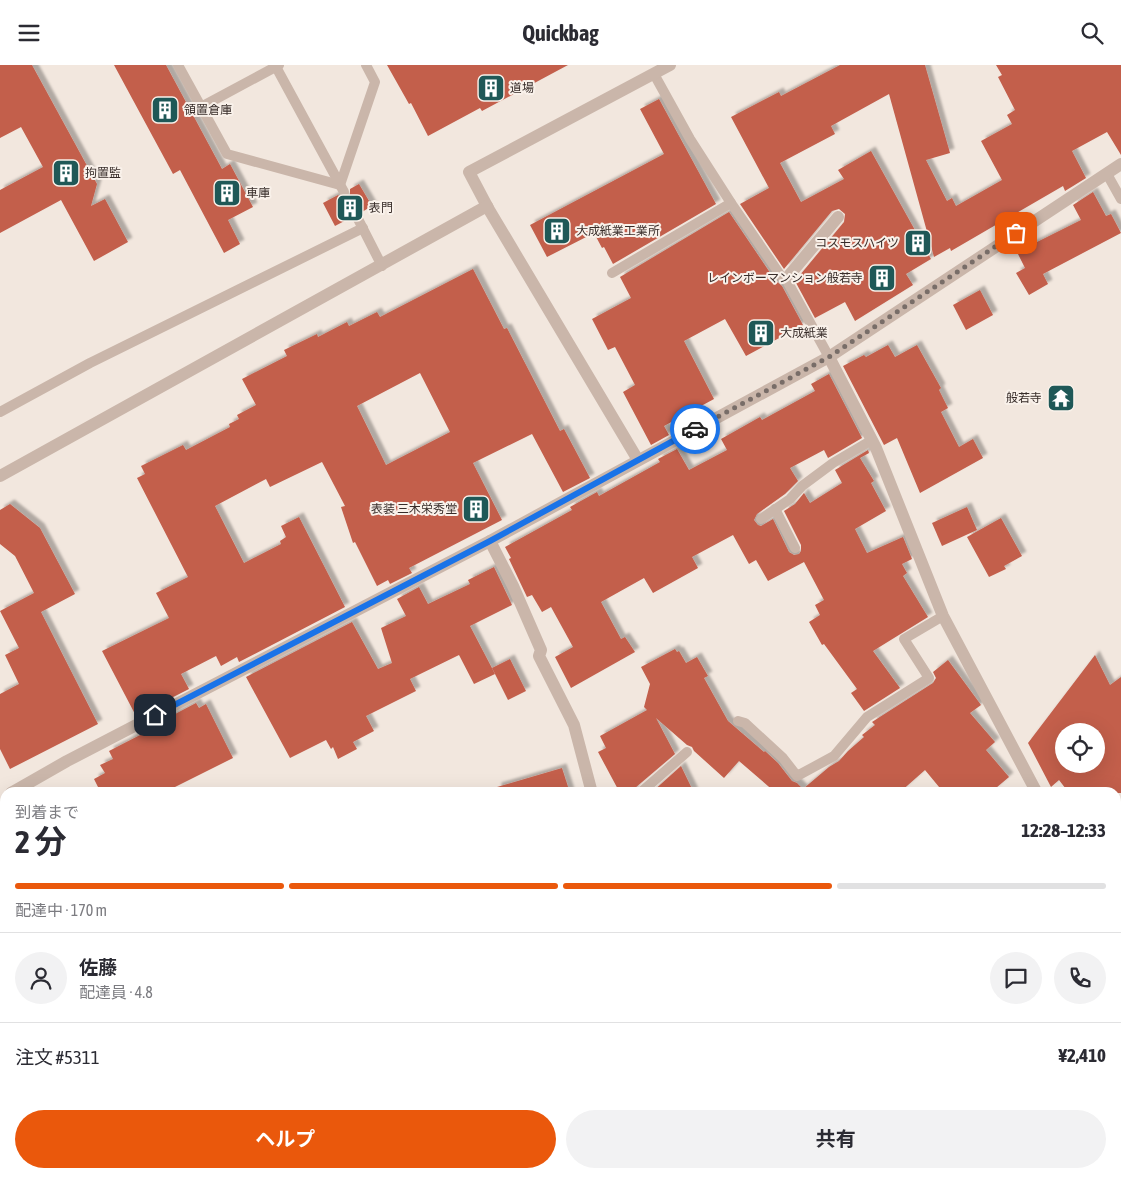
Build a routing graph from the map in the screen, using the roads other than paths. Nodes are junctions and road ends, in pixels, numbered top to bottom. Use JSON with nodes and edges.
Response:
{"nodes":[{"id":1,"x":178,"y":65,"type":"edge"},
{"id":2,"x":366,"y":65,"type":"edge"},
{"id":3,"x":670,"y":65,"type":"edge"},
{"id":4,"x":276,"y":66,"type":"edge"},
{"id":5,"x":654,"y":74,"type":"junction"},
{"id":6,"x":201,"y":107,"type":"junction"},
{"id":7,"x":1121,"y":164,"type":"edge"},
{"id":8,"x":1107,"y":174,"type":"junction"},
{"id":9,"x":342,"y":188,"type":"junction"},
{"id":10,"x":1121,"y":199,"type":"edge"},
{"id":11,"x":731,"y":203,"type":"junction"},
{"id":12,"x":487,"y":206,"type":"junction"},
{"id":13,"x":356,"y":215,"type":"dead end"},
{"id":14,"x":838,"y":217,"type":"dead end"},
{"id":15,"x":363,"y":228,"type":"junction"},
{"id":16,"x":382,"y":266,"type":"junction"},
{"id":17,"x":612,"y":273,"type":"dead end"},
{"id":18,"x":786,"y":279,"type":"junction"},
{"id":19,"x":829,"y":357,"type":"junction"},
{"id":20,"x":0,"y":412,"type":"edge"},
{"id":21,"x":872,"y":440,"type":"junction"},
{"id":22,"x":638,"y":460,"type":"junction"},
{"id":23,"x":0,"y":476,"type":"edge"},
{"id":24,"x":774,"y":509,"type":"junction"},
{"id":25,"x":761,"y":519,"type":"dead end"},
{"id":26,"x":490,"y":541,"type":"junction"},
{"id":27,"x":795,"y":548,"type":"dead end"},
{"id":28,"x":943,"y":616,"type":"junction"},
{"id":29,"x":738,"y":721,"type":"dead end"},
{"id":30,"x":687,"y":752,"type":"dead end"},
{"id":31,"x":21,"y":787,"type":"edge"},
{"id":32,"x":590,"y":787,"type":"edge"},
{"id":33,"x":647,"y":787,"type":"edge"},
{"id":34,"x":1034,"y":787,"type":"edge"}],
"edges":[{"from":1,"to":6,"type":"lane"},
{"from":2,"to":9,"type":"lane"},
{"from":3,"to":5,"type":"street"},
{"from":4,"to":6,"type":"lane"},
{"from":4,"to":9,"type":"lane"},
{"from":5,"to":11,"type":"lane"},
{"from":5,"to":12,"type":"street"},
{"from":6,"to":9,"type":"lane"},
{"from":7,"to":8,"type":"street"},
{"from":8,"to":10,"type":"lane"},
{"from":8,"to":19,"type":"street"},
{"from":11,"to":17,"type":"lane"},
{"from":11,"to":18,"type":"lane"},
{"from":12,"to":16,"type":"street"},
{"from":12,"to":22,"type":"street"},
{"from":13,"to":15,"type":"lane"},
{"from":14,"to":18,"type":"street"},
{"from":15,"to":16,"type":"lane"},
{"from":15,"to":20,"type":"lane"},
{"from":16,"to":23,"type":"street"},
{"from":18,"to":19,"type":"lane"},
{"from":19,"to":21,"type":"street"},
{"from":19,"to":22,"type":"street"},
{"from":21,"to":24,"type":"lane"},
{"from":21,"to":28,"type":"street"},
{"from":22,"to":26,"type":"street"},
{"from":24,"to":25,"type":"lane"},
{"from":24,"to":27,"type":"lane"},
{"from":26,"to":31,"type":"street"},
{"from":26,"to":32,"type":"street"},
{"from":28,"to":29,"type":"lane"},
{"from":28,"to":34,"type":"street"},
{"from":30,"to":33,"type":"lane"}]}
